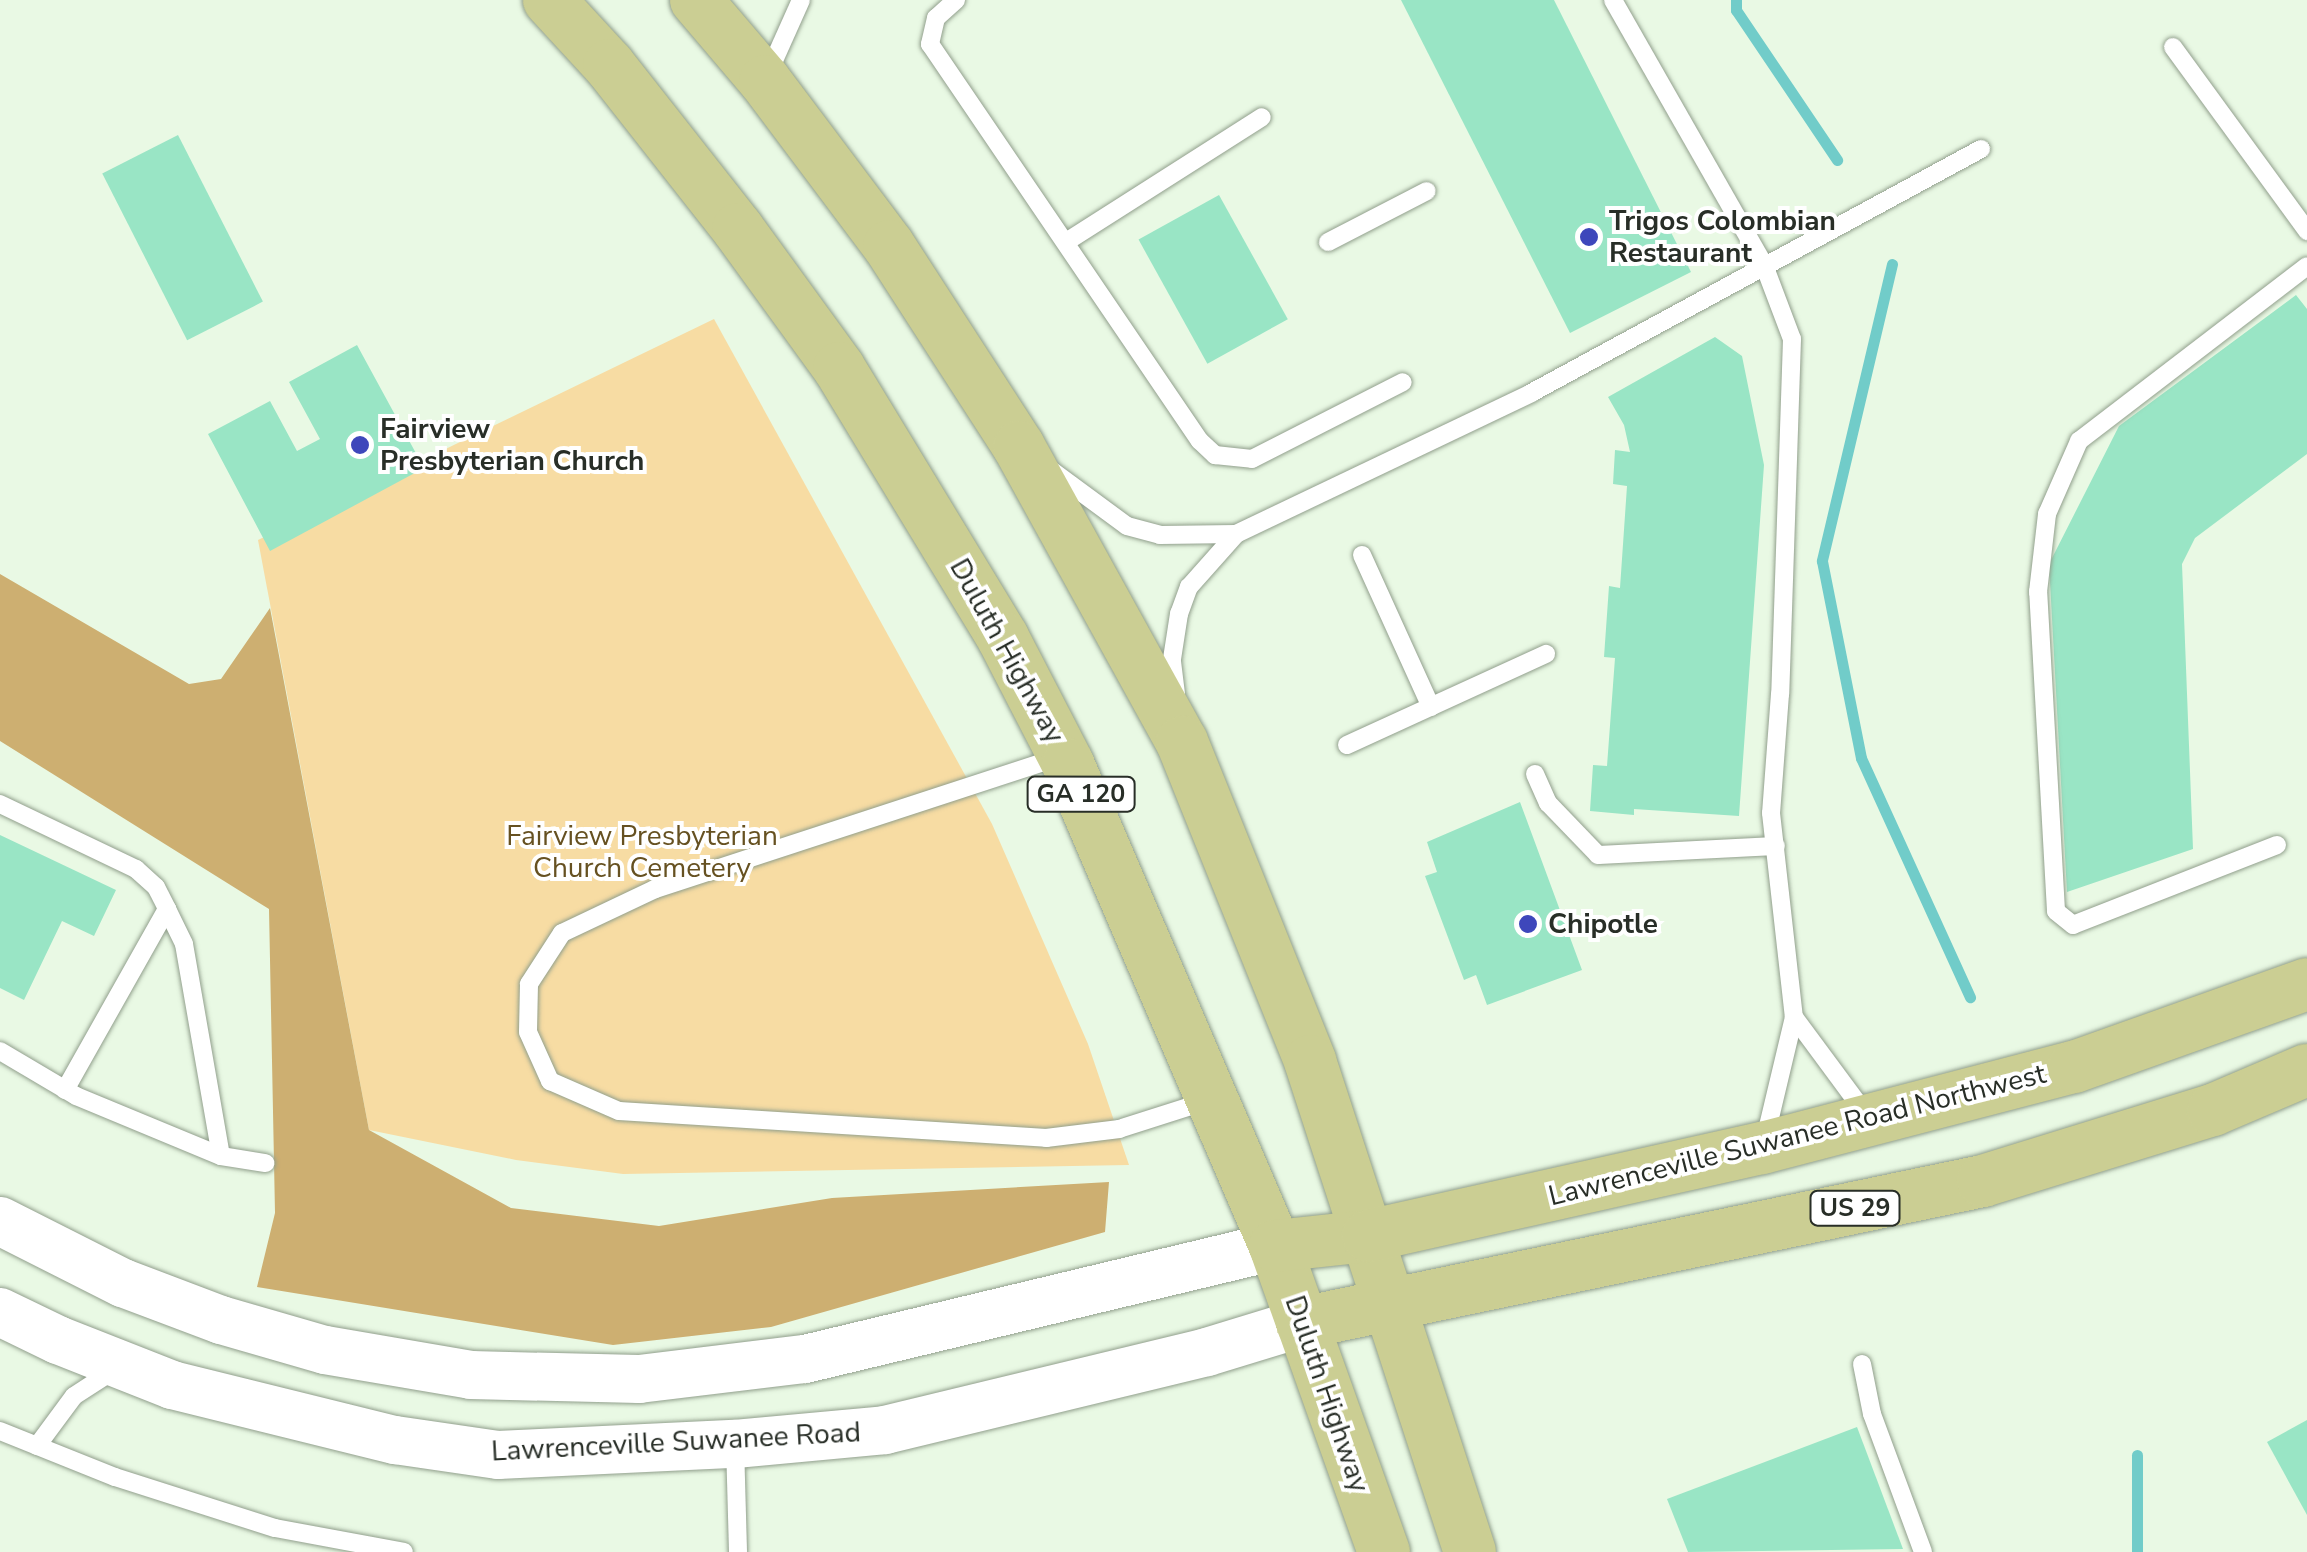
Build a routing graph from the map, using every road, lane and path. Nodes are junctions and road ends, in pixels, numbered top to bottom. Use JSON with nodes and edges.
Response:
{"nodes":[{"id":1,"x":549,"y":0,"type":"edge"},
{"id":2,"x":696,"y":0,"type":"edge"},
{"id":3,"x":801,"y":0,"type":"edge"},
{"id":4,"x":956,"y":0,"type":"edge"},
{"id":5,"x":1613,"y":0,"type":"edge"},
{"id":6,"x":2173,"y":47,"type":"dead end"},
{"id":7,"x":765,"y":81,"type":"junction"},
{"id":8,"x":1262,"y":117,"type":"dead end"},
{"id":9,"x":1981,"y":150,"type":"dead end"},
{"id":10,"x":1427,"y":191,"type":"dead end"},
{"id":11,"x":2307,"y":231,"type":"edge"},
{"id":12,"x":1066,"y":242,"type":"junction"},
{"id":13,"x":1328,"y":242,"type":"dead end"},
{"id":14,"x":1764,"y":265,"type":"junction"},
{"id":15,"x":2307,"y":266,"type":"edge"},
{"id":16,"x":1403,"y":382,"type":"dead end"},
{"id":17,"x":1020,"y":447,"type":"junction"},
{"id":18,"x":1236,"y":534,"type":"junction"},
{"id":19,"x":1362,"y":555,"type":"dead end"},
{"id":20,"x":1546,"y":654,"type":"dead end"},
{"id":21,"x":1431,"y":707,"type":"junction"},
{"id":22,"x":1182,"y":742,"type":"junction"},
{"id":23,"x":1347,"y":745,"type":"dead end"},
{"id":24,"x":1064,"y":756,"type":"junction"},
{"id":25,"x":1535,"y":774,"type":"dead end"},
{"id":26,"x":0,"y":804,"type":"edge"},
{"id":27,"x":2278,"y":844,"type":"dead end"},
{"id":28,"x":1776,"y":846,"type":"junction"},
{"id":29,"x":167,"y":909,"type":"junction"},
{"id":30,"x":2307,"y":984,"type":"edge"},
{"id":31,"x":1794,"y":1017,"type":"junction"},
{"id":32,"x":0,"y":1051,"type":"edge"},
{"id":33,"x":2307,"y":1070,"type":"edge"},
{"id":34,"x":65,"y":1090,"type":"junction"},
{"id":35,"x":1212,"y":1100,"type":"junction"},
{"id":36,"x":1870,"y":1120,"type":"junction"},
{"id":37,"x":1762,"y":1148,"type":"junction"},
{"id":38,"x":221,"y":1156,"type":"junction"},
{"id":39,"x":266,"y":1163,"type":"dead end"},
{"id":40,"x":0,"y":1221,"type":"edge"},
{"id":41,"x":1368,"y":1236,"type":"junction"},
{"id":42,"x":1276,"y":1246,"type":"junction"},
{"id":43,"x":1391,"y":1303,"type":"junction"},
{"id":44,"x":0,"y":1312,"type":"edge"},
{"id":45,"x":1302,"y":1322,"type":"junction"},
{"id":46,"x":1862,"y":1364,"type":"dead end"},
{"id":47,"x":121,"y":1365,"type":"junction"},
{"id":48,"x":0,"y":1431,"type":"edge"},
{"id":49,"x":736,"y":1444,"type":"junction"},
{"id":50,"x":37,"y":1446,"type":"junction"},
{"id":51,"x":347,"y":1547,"type":"edge"},
{"id":52,"x":404,"y":1552,"type":"edge"},
{"id":53,"x":738,"y":1552,"type":"edge"},
{"id":54,"x":1384,"y":1552,"type":"edge"},
{"id":55,"x":1470,"y":1552,"type":"edge"},
{"id":56,"x":1923,"y":1552,"type":"edge"}],
"edges":[{"from":1,"to":24,"type":"main road","name":"Duluth Highway","number":"GA 120"},
{"from":2,"to":7,"type":"main road"},
{"from":3,"to":7,"type":"lane"},
{"from":4,"to":12,"type":"lane"},
{"from":5,"to":14,"type":"lane"},
{"from":6,"to":11,"type":"lane"},
{"from":7,"to":17,"type":"main road"},
{"from":8,"to":12,"type":"lane"},
{"from":9,"to":14,"type":"lane"},
{"from":10,"to":13,"type":"lane"},
{"from":12,"to":16,"type":"lane"},
{"from":14,"to":18,"type":"lane"},
{"from":14,"to":28,"type":"lane"},
{"from":15,"to":27,"type":"lane"},
{"from":17,"to":18,"type":"lane"},
{"from":17,"to":22,"type":"main road"},
{"from":18,"to":22,"type":"lane"},
{"from":19,"to":21,"type":"lane"},
{"from":20,"to":21,"type":"lane"},
{"from":21,"to":23,"type":"lane"},
{"from":22,"to":41,"type":"main road"},
{"from":24,"to":35,"type":"main road","name":"Duluth Highway","number":"GA 120"},
{"from":24,"to":35,"type":"lane"},
{"from":25,"to":28,"type":"lane"},
{"from":26,"to":29,"type":"lane"},
{"from":28,"to":31,"type":"lane"},
{"from":29,"to":34,"type":"lane"},
{"from":29,"to":38,"type":"lane"},
{"from":30,"to":36,"type":"main road","name":"Lawrenceville Suwanee Road Northwest"},
{"from":31,"to":36,"type":"lane"},
{"from":31,"to":37,"type":"lane"},
{"from":32,"to":34,"type":"lane"},
{"from":33,"to":43,"type":"main road","number":"US 29"},
{"from":34,"to":38,"type":"lane"},
{"from":35,"to":42,"type":"main road","name":"Duluth Highway","number":"GA 120"},
{"from":36,"to":37,"type":"main road","name":"Lawrenceville Suwanee Road Northwest"},
{"from":37,"to":41,"type":"main road","name":"Lawrenceville Suwanee Road Northwest"},
{"from":38,"to":39,"type":"lane"},
{"from":40,"to":42,"type":"main road"},
{"from":41,"to":42,"type":"main road","name":"Lawrenceville Suwanee Road Northwest"},
{"from":41,"to":43,"type":"main road"},
{"from":42,"to":45,"type":"main road","name":"Duluth Highway","number":"GA 120"},
{"from":43,"to":45,"type":"main road","number":"US 29"},
{"from":43,"to":55,"type":"main road"},
{"from":44,"to":47,"type":"main road","name":"Lawrenceville Suwanee Road"},
{"from":45,"to":49,"type":"main road","name":"Lawrenceville Suwanee Road"},
{"from":45,"to":54,"type":"main road","name":"Duluth Highway","number":"GA 120"},
{"from":46,"to":56,"type":"lane"},
{"from":47,"to":49,"type":"main road","name":"Lawrenceville Suwanee Road"},
{"from":47,"to":50,"type":"lane"},
{"from":48,"to":50,"type":"lane"},
{"from":49,"to":53,"type":"lane"},
{"from":50,"to":51,"type":"lane"},
{"from":51,"to":52,"type":"lane"}]}
